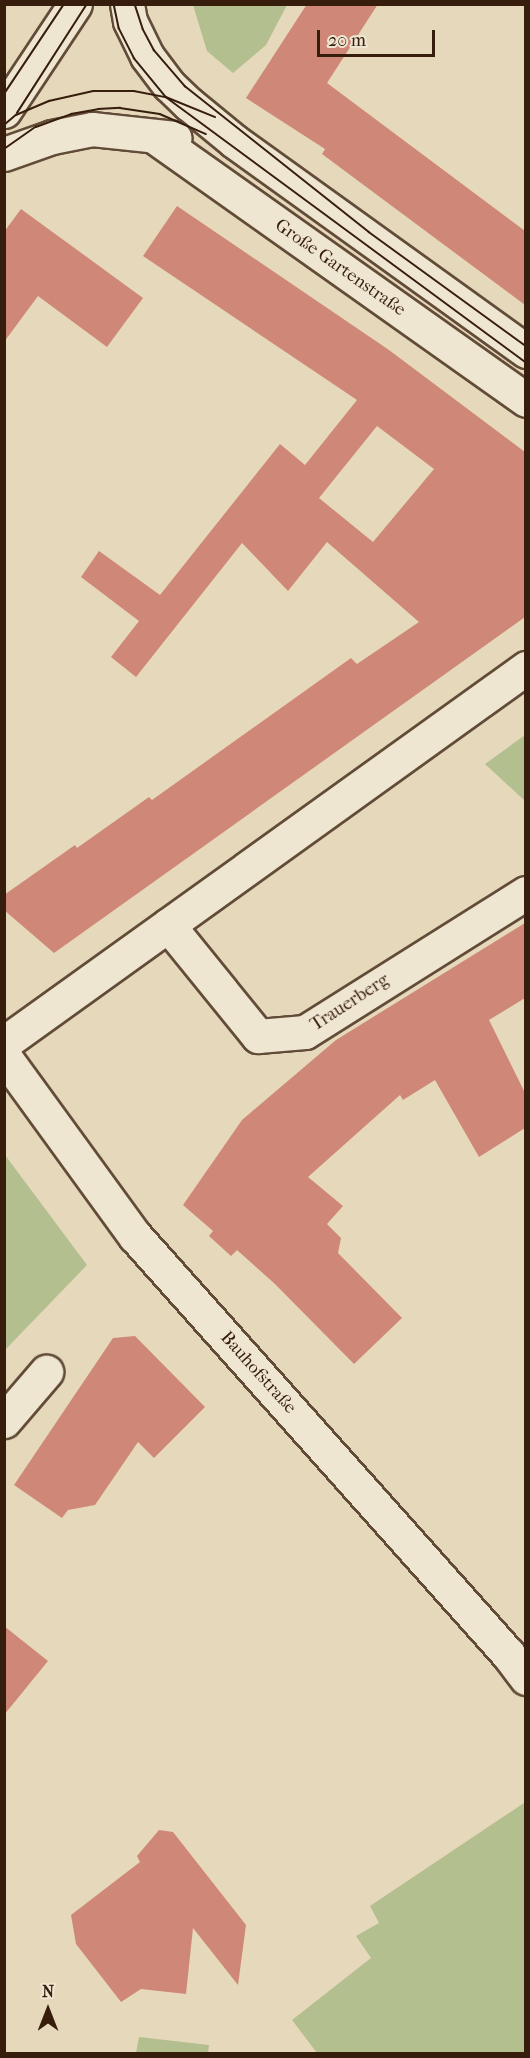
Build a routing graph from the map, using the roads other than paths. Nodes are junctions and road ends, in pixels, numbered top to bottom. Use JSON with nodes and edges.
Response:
{"nodes":[{"id":1,"x":75,"y":4,"type":"edge"},
{"id":2,"x":127,"y":4,"type":"edge"},
{"id":3,"x":4,"y":111,"type":"edge"},
{"id":4,"x":155,"y":137,"type":"junction"},
{"id":5,"x":234,"y":141,"type":"junction"},
{"id":6,"x":4,"y":154,"type":"edge"},
{"id":7,"x":525,"y":351,"type":"edge"},
{"id":8,"x":525,"y":400,"type":"edge"},
{"id":9,"x":525,"y":668,"type":"edge"},
{"id":10,"x":525,"y":893,"type":"edge"},
{"id":11,"x":168,"y":925,"type":"junction"},
{"id":12,"x":4,"y":1043,"type":"edge"},
{"id":13,"x":4,"y":1056,"type":"edge"},
{"id":14,"x":46,"y":1372,"type":"dead end"},
{"id":15,"x":4,"y":1421,"type":"edge"},
{"id":16,"x":525,"y":1678,"type":"edge"}],
"edges":[{"from":1,"to":3,"type":"street"},
{"from":2,"to":5,"type":"street"},
{"from":4,"to":5,"type":"street","name":"Große Gartenstraße"},
{"from":4,"to":6,"type":"street","name":"Große Gartenstraße"},
{"from":4,"to":8,"type":"street","name":"Große Gartenstraße"},
{"from":5,"to":7,"type":"street"},
{"from":9,"to":11,"type":"street"},
{"from":10,"to":11,"type":"street","name":"Trauerberg"},
{"from":11,"to":12,"type":"street"},
{"from":13,"to":16,"type":"street","name":"Bauhofstraße"},
{"from":14,"to":15,"type":"street"}]}
